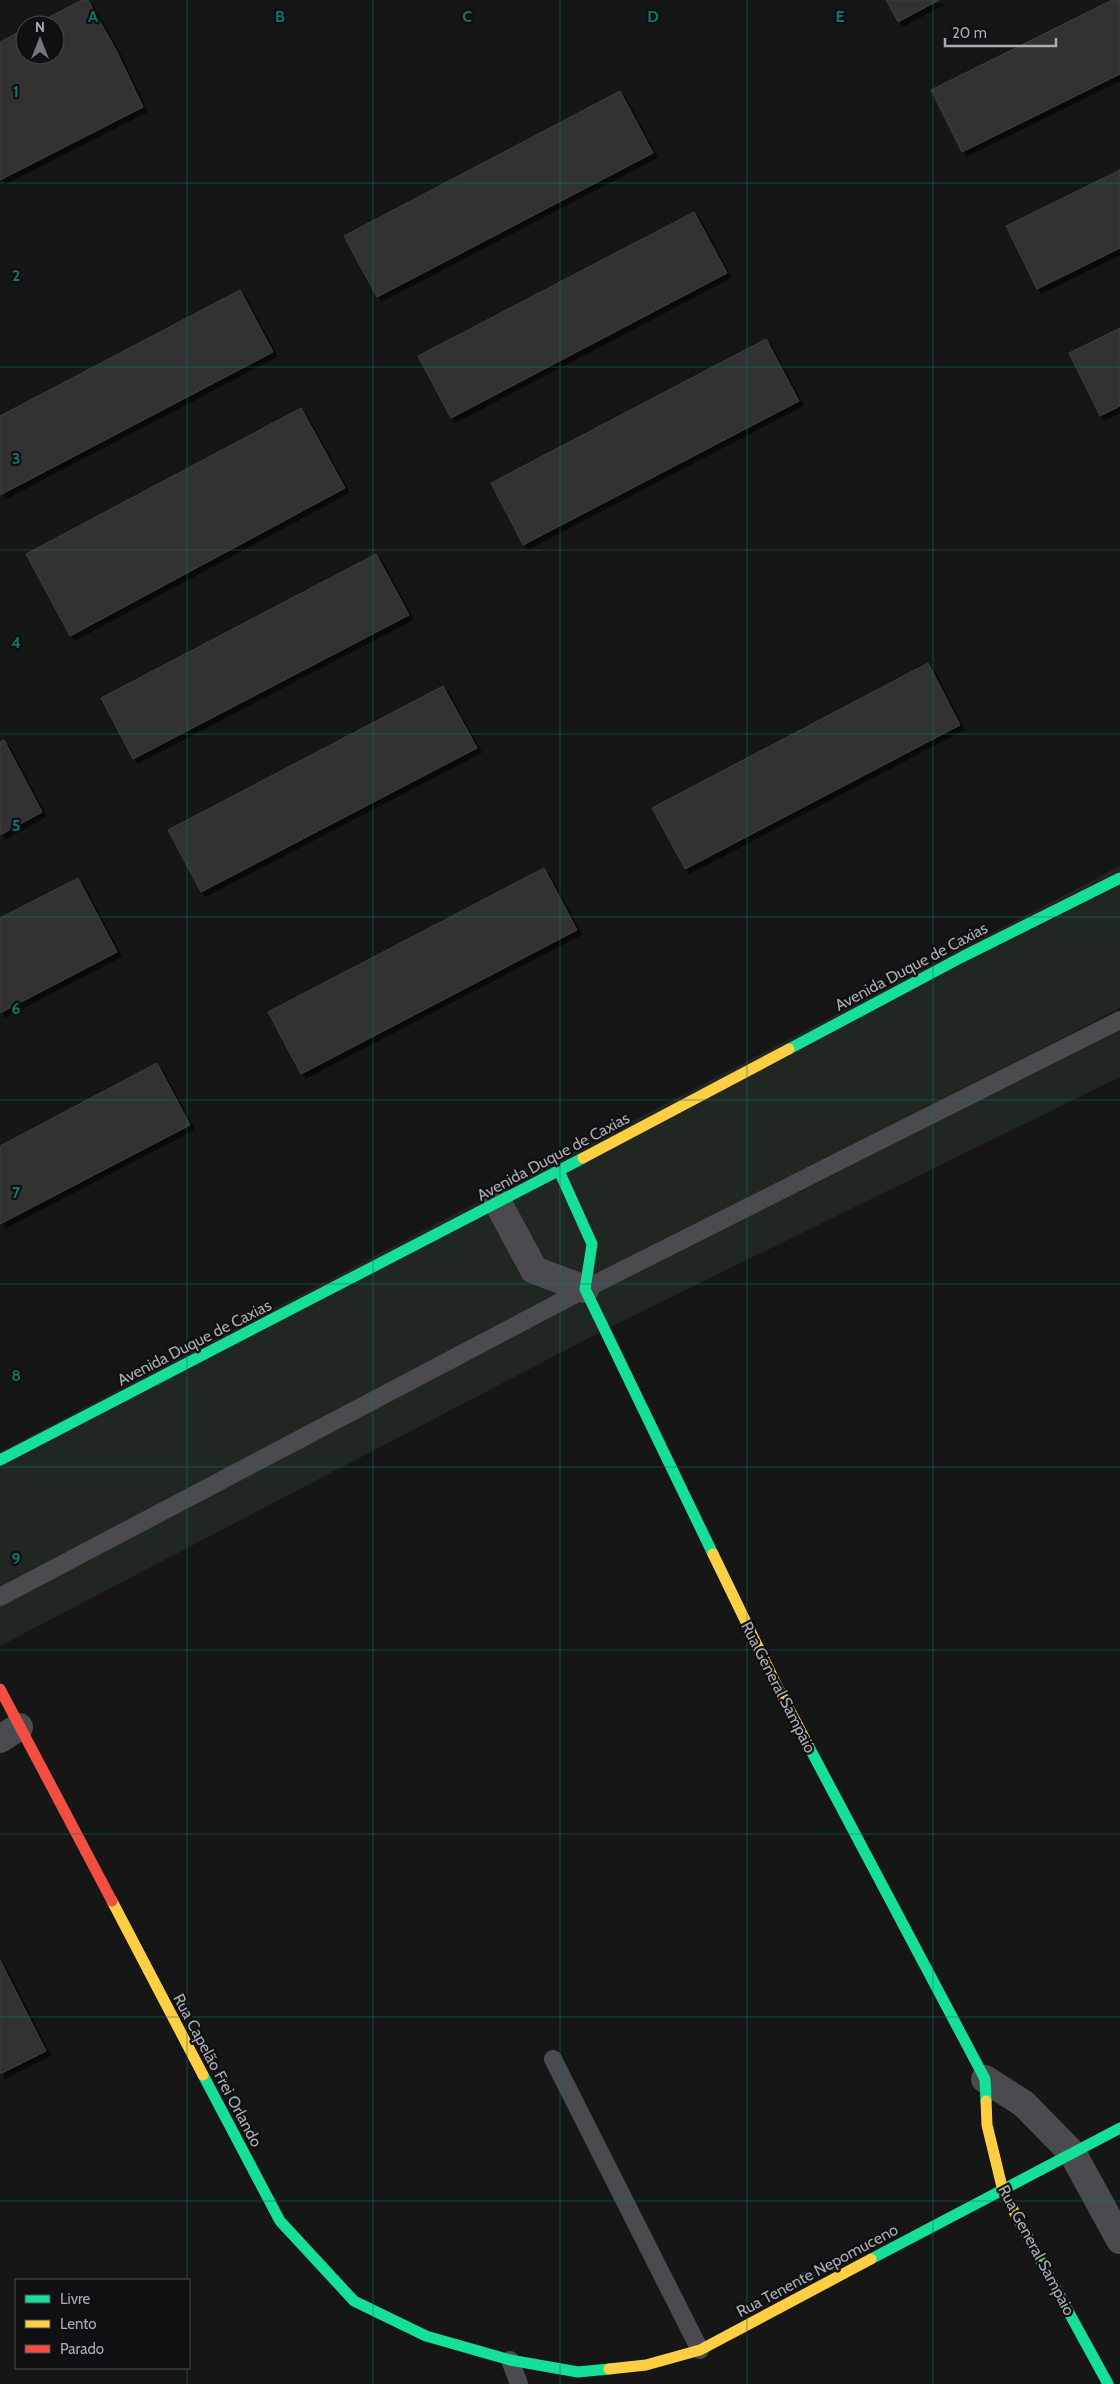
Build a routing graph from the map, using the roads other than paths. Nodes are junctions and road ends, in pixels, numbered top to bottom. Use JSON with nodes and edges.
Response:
{"nodes":[{"id":1,"x":1120,"y":878,"type":"edge"},
{"id":2,"x":1120,"y":1020,"type":"edge"},
{"id":3,"x":559,"y":1171,"type":"junction"},
{"id":4,"x":498,"y":1203,"type":"junction"},
{"id":5,"x":584,"y":1289,"type":"junction"},
{"id":6,"x":0,"y":1460,"type":"edge"},
{"id":7,"x":0,"y":1597,"type":"edge"},
{"id":8,"x":0,"y":1688,"type":"edge"},
{"id":9,"x":9,"y":1733,"type":"edge"},
{"id":10,"x":552,"y":2059,"type":"dead end"},
{"id":11,"x":985,"y":2079,"type":"junction"},
{"id":12,"x":1120,"y":2128,"type":"edge"},
{"id":13,"x":1074,"y":2154,"type":"junction"},
{"id":14,"x":1003,"y":2191,"type":"junction"},
{"id":15,"x":1120,"y":2240,"type":"edge"},
{"id":16,"x":700,"y":2350,"type":"junction"},
{"id":17,"x":510,"y":2360,"type":"junction"},
{"id":18,"x":519,"y":2384,"type":"edge"},
{"id":19,"x":1108,"y":2384,"type":"edge"}],
"edges":[{"from":1,"to":3,"type":"street","name":"Avenida Duque de Caxias"},
{"from":2,"to":5,"type":"lane"},
{"from":3,"to":4,"type":"street","name":"Avenida Duque de Caxias"},
{"from":3,"to":5,"type":"street"},
{"from":4,"to":5,"type":"street"},
{"from":4,"to":6,"type":"street","name":"Avenida Duque de Caxias"},
{"from":5,"to":7,"type":"lane"},
{"from":5,"to":11,"type":"street","name":"Rua General Sampaio"},
{"from":8,"to":9,"type":"street","name":"Rua Capelão Frei Orlando"},
{"from":9,"to":17,"type":"street","name":"Rua Capelão Frei Orlando"},
{"from":10,"to":16,"type":"lane"},
{"from":11,"to":13,"type":"street","name":"Rua General Sampaio"},
{"from":11,"to":14,"type":"street","name":"Rua General Sampaio"},
{"from":12,"to":13,"type":"street","name":"Rua Tenente Nepomuceno"},
{"from":13,"to":14,"type":"street","name":"Rua Tenente Nepomuceno"},
{"from":13,"to":15,"type":"street","name":"Rua General Sampaio"},
{"from":14,"to":16,"type":"street","name":"Rua Tenente Nepomuceno"},
{"from":14,"to":19,"type":"street","name":"Rua General Sampaio"},
{"from":16,"to":17,"type":"street","name":"Rua Tenente Nepomuceno"},
{"from":17,"to":18,"type":"lane"}]}
